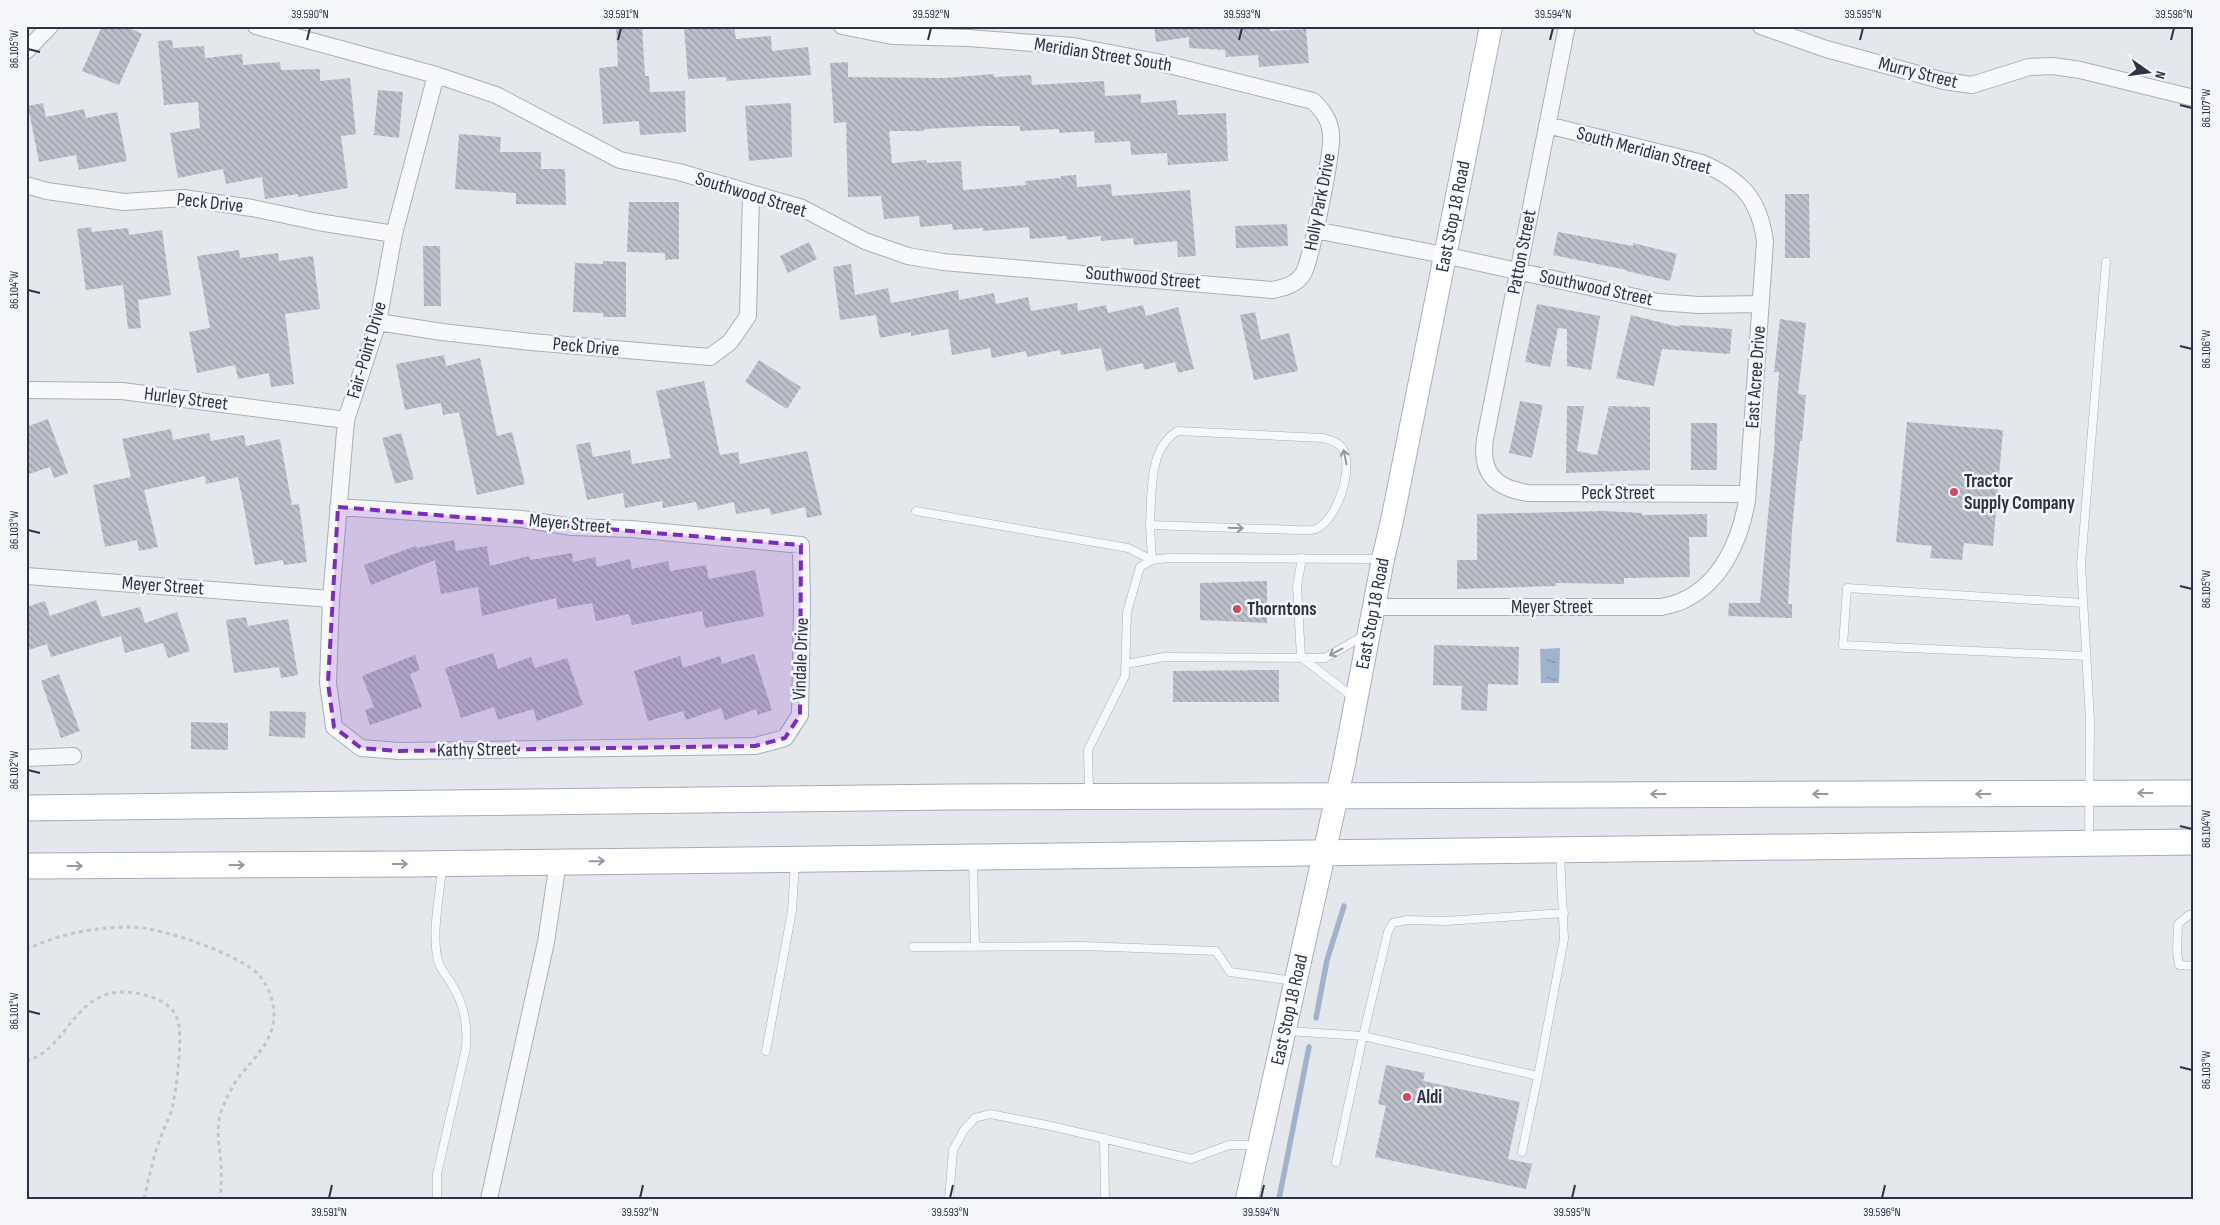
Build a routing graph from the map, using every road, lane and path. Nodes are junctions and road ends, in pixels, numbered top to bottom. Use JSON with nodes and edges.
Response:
{"nodes":[{"id":1,"x":50,"y":26,"type":"edge"},
{"id":2,"x":256,"y":26,"type":"edge"},
{"id":3,"x":842,"y":26,"type":"edge"},
{"id":4,"x":1491,"y":26,"type":"edge"},
{"id":5,"x":1567,"y":26,"type":"edge"},
{"id":6,"x":1761,"y":26,"type":"edge"},
{"id":7,"x":1791,"y":31,"type":"edge"},
{"id":8,"x":26,"y":51,"type":"edge"},
{"id":9,"x":436,"y":75,"type":"junction"},
{"id":10,"x":2194,"y":98,"type":"edge"},
{"id":11,"x":1326,"y":113,"type":"joint"},
{"id":12,"x":1547,"y":125,"type":"junction"},
{"id":13,"x":1738,"y":183,"type":"joint"},
{"id":14,"x":26,"y":185,"type":"edge"},
{"id":15,"x":751,"y":194,"type":"junction"},
{"id":16,"x":1314,"y":230,"type":"junction"},
{"id":17,"x":394,"y":234,"type":"junction"},
{"id":18,"x":1444,"y":255,"type":"junction"},
{"id":19,"x":2106,"y":262,"type":"dead end"},
{"id":20,"x":1518,"y":271,"type":"junction"},
{"id":21,"x":1292,"y":285,"type":"joint"},
{"id":22,"x":1761,"y":304,"type":"junction"},
{"id":23,"x":378,"y":322,"type":"junction"},
{"id":24,"x":26,"y":390,"type":"edge"},
{"id":25,"x":346,"y":420,"type":"junction"},
{"id":26,"x":1492,"y":477,"type":"joint"},
{"id":27,"x":1747,"y":494,"type":"junction"},
{"id":28,"x":338,"y":507,"type":"junction"},
{"id":29,"x":916,"y":511,"type":"dead end"},
{"id":30,"x":1150,"y":525,"type":"junction"},
{"id":31,"x":800,"y":545,"type":"joint"},
{"id":32,"x":1302,"y":558,"type":"junction"},
{"id":33,"x":1383,"y":559,"type":"junction"},
{"id":34,"x":1152,"y":560,"type":"junction"},
{"id":35,"x":1719,"y":572,"type":"joint"},
{"id":36,"x":26,"y":576,"type":"edge"},
{"id":37,"x":331,"y":599,"type":"junction"},
{"id":38,"x":2083,"y":603,"type":"junction"},
{"id":39,"x":1374,"y":607,"type":"junction"},
{"id":40,"x":1369,"y":633,"type":"junction"},
{"id":41,"x":2086,"y":656,"type":"junction"},
{"id":42,"x":1301,"y":657,"type":"junction"},
{"id":43,"x":1126,"y":664,"type":"junction"},
{"id":44,"x":1356,"y":700,"type":"junction"},
{"id":45,"x":755,"y":746,"type":"joint"},
{"id":46,"x":73,"y":756,"type":"dead end"},
{"id":47,"x":26,"y":758,"type":"edge"},
{"id":48,"x":2194,"y":793,"type":"edge"},
{"id":49,"x":2088,"y":794,"type":"junction"},
{"id":50,"x":1337,"y":795,"type":"junction"},
{"id":51,"x":1089,"y":796,"type":"junction"},
{"id":52,"x":26,"y":808,"type":"edge"},
{"id":53,"x":2194,"y":842,"type":"edge"},
{"id":54,"x":2090,"y":843,"type":"junction"},
{"id":55,"x":1560,"y":849,"type":"junction"},
{"id":56,"x":1324,"y":851,"type":"junction"},
{"id":57,"x":973,"y":856,"type":"junction"},
{"id":58,"x":795,"y":858,"type":"junction"},
{"id":59,"x":558,"y":862,"type":"junction"},
{"id":60,"x":442,"y":863,"type":"junction"},
{"id":61,"x":26,"y":866,"type":"edge"},
{"id":62,"x":1564,"y":913,"type":"junction"},
{"id":63,"x":2194,"y":915,"type":"edge"},
{"id":64,"x":975,"y":946,"type":"junction"},
{"id":65,"x":913,"y":947,"type":"dead end"},
{"id":66,"x":26,"y":950,"type":"edge"},
{"id":67,"x":2194,"y":966,"type":"edge"},
{"id":68,"x":1296,"y":982,"type":"junction"},
{"id":69,"x":1285,"y":1030,"type":"junction"},
{"id":70,"x":1363,"y":1036,"type":"junction"},
{"id":71,"x":766,"y":1051,"type":"dead end"},
{"id":72,"x":26,"y":1060,"type":"edge"},
{"id":73,"x":1538,"y":1076,"type":"junction"},
{"id":74,"x":1104,"y":1138,"type":"junction"},
{"id":75,"x":1259,"y":1145,"type":"junction"},
{"id":76,"x":1522,"y":1152,"type":"dead end"},
{"id":77,"x":1336,"y":1162,"type":"dead end"},
{"id":78,"x":144,"y":1199,"type":"edge"},
{"id":79,"x":220,"y":1199,"type":"edge"},
{"id":80,"x":437,"y":1199,"type":"edge"},
{"id":81,"x":489,"y":1199,"type":"edge"},
{"id":82,"x":949,"y":1199,"type":"edge"},
{"id":83,"x":1105,"y":1199,"type":"edge"},
{"id":84,"x":1247,"y":1199,"type":"edge"}],
"edges":[{"from":1,"to":8,"type":"street"},
{"from":2,"to":9,"type":"street","name":"Southwood Street"},
{"from":3,"to":11,"type":"street","name":"Meridian Street South"},
{"from":4,"to":18,"type":"street","name":"East Stop 18 Road"},
{"from":5,"to":12,"type":"street","name":"Patton Street"},
{"from":6,"to":7,"type":"street","name":"Murry Street"},
{"from":7,"to":10,"type":"street","name":"Murry Street"},
{"from":9,"to":15,"type":"street","name":"Southwood Street"},
{"from":9,"to":17,"type":"street","name":"Fair-Point Drive"},
{"from":11,"to":16,"type":"street","name":"Holly Park Drive"},
{"from":12,"to":13,"type":"street","name":"South Meridian Street"},
{"from":12,"to":20,"type":"street","name":"Patton Street"},
{"from":13,"to":22,"type":"street","name":"East Acree Drive"},
{"from":14,"to":17,"type":"street","name":"Peck Drive"},
{"from":15,"to":21,"type":"street","name":"Southwood Street"},
{"from":15,"to":23,"type":"street","name":"Peck Drive"},
{"from":16,"to":18,"type":"street","name":"Southwood Street"},
{"from":16,"to":21,"type":"street","name":"Holly Park Drive"},
{"from":17,"to":23,"type":"street","name":"Fair-Point Drive"},
{"from":18,"to":20,"type":"street","name":"Southwood Street"},
{"from":18,"to":33,"type":"street","name":"East Stop 18 Road"},
{"from":19,"to":38,"type":"lane"},
{"from":20,"to":22,"type":"street","name":"Southwood Street"},
{"from":20,"to":26,"type":"street","name":"Patton Street"},
{"from":22,"to":27,"type":"street","name":"East Acree Drive"},
{"from":23,"to":25,"type":"street","name":"Fair-Point Drive"},
{"from":24,"to":25,"type":"street","name":"Hurley Street"},
{"from":25,"to":28,"type":"street","name":"Fair-Point Drive"},
{"from":26,"to":27,"type":"street","name":"Peck Street"},
{"from":27,"to":35,"type":"street","name":"East Acree Drive"},
{"from":28,"to":31,"type":"street","name":"Meyer Street"},
{"from":28,"to":37,"type":"street","name":"Fair-Point Drive"},
{"from":29,"to":34,"type":"lane"},
{"from":30,"to":30,"type":"lane","one_way":true},
{"from":30,"to":34,"type":"lane"},
{"from":31,"to":45,"type":"street","name":"Vindale Drive"},
{"from":32,"to":33,"type":"lane"},
{"from":32,"to":34,"type":"lane"},
{"from":32,"to":42,"type":"lane"},
{"from":33,"to":39,"type":"street","name":"East Stop 18 Road"},
{"from":34,"to":43,"type":"lane"},
{"from":35,"to":39,"type":"street","name":"Meyer Street"},
{"from":36,"to":37,"type":"street","name":"Meyer Street"},
{"from":37,"to":45,"type":"street","name":"Kathy Street"},
{"from":38,"to":41,"type":"lane"},
{"from":38,"to":41,"type":"lane"},
{"from":39,"to":40,"type":"street","name":"East Stop 18 Road"},
{"from":40,"to":42,"type":"lane","one_way":true},
{"from":40,"to":44,"type":"street","name":"East Stop 18 Road"},
{"from":41,"to":49,"type":"lane"},
{"from":42,"to":43,"type":"lane"},
{"from":42,"to":44,"type":"lane"},
{"from":43,"to":51,"type":"lane"},
{"from":44,"to":50,"type":"street","name":"East Stop 18 Road"},
{"from":46,"to":47,"type":"street"},
{"from":48,"to":49,"type":"main road","one_way":true},
{"from":49,"to":50,"type":"main road","one_way":true},
{"from":49,"to":54,"type":"lane"},
{"from":50,"to":51,"type":"main road"},
{"from":50,"to":56,"type":"street","name":"East Stop 18 Road"},
{"from":51,"to":52,"type":"main road"},
{"from":53,"to":54,"type":"main road"},
{"from":54,"to":55,"type":"main road"},
{"from":55,"to":56,"type":"main road"},
{"from":55,"to":62,"type":"lane"},
{"from":56,"to":57,"type":"main road"},
{"from":56,"to":68,"type":"street","name":"East Stop 18 Road"},
{"from":57,"to":58,"type":"main road"},
{"from":57,"to":64,"type":"lane"},
{"from":59,"to":58,"type":"main road","one_way":true},
{"from":58,"to":71,"type":"lane"},
{"from":59,"to":60,"type":"main road"},
{"from":59,"to":81,"type":"street"},
{"from":61,"to":60,"type":"main road","one_way":true},
{"from":60,"to":80,"type":"lane"},
{"from":62,"to":70,"type":"lane"},
{"from":62,"to":73,"type":"lane"},
{"from":63,"to":67,"type":"lane"},
{"from":64,"to":65,"type":"lane"},
{"from":64,"to":68,"type":"lane"},
{"from":66,"to":79,"type":"path"},
{"from":68,"to":69,"type":"street","name":"East Stop 18 Road"},
{"from":69,"to":70,"type":"lane"},
{"from":69,"to":75,"type":"street","name":"East Stop 18 Road"},
{"from":70,"to":73,"type":"lane"},
{"from":70,"to":77,"type":"lane"},
{"from":72,"to":78,"type":"path"},
{"from":73,"to":76,"type":"lane"},
{"from":74,"to":75,"type":"lane"},
{"from":74,"to":82,"type":"lane"},
{"from":74,"to":83,"type":"lane"},
{"from":75,"to":84,"type":"street","name":"East Stop 18 Road"}]}
